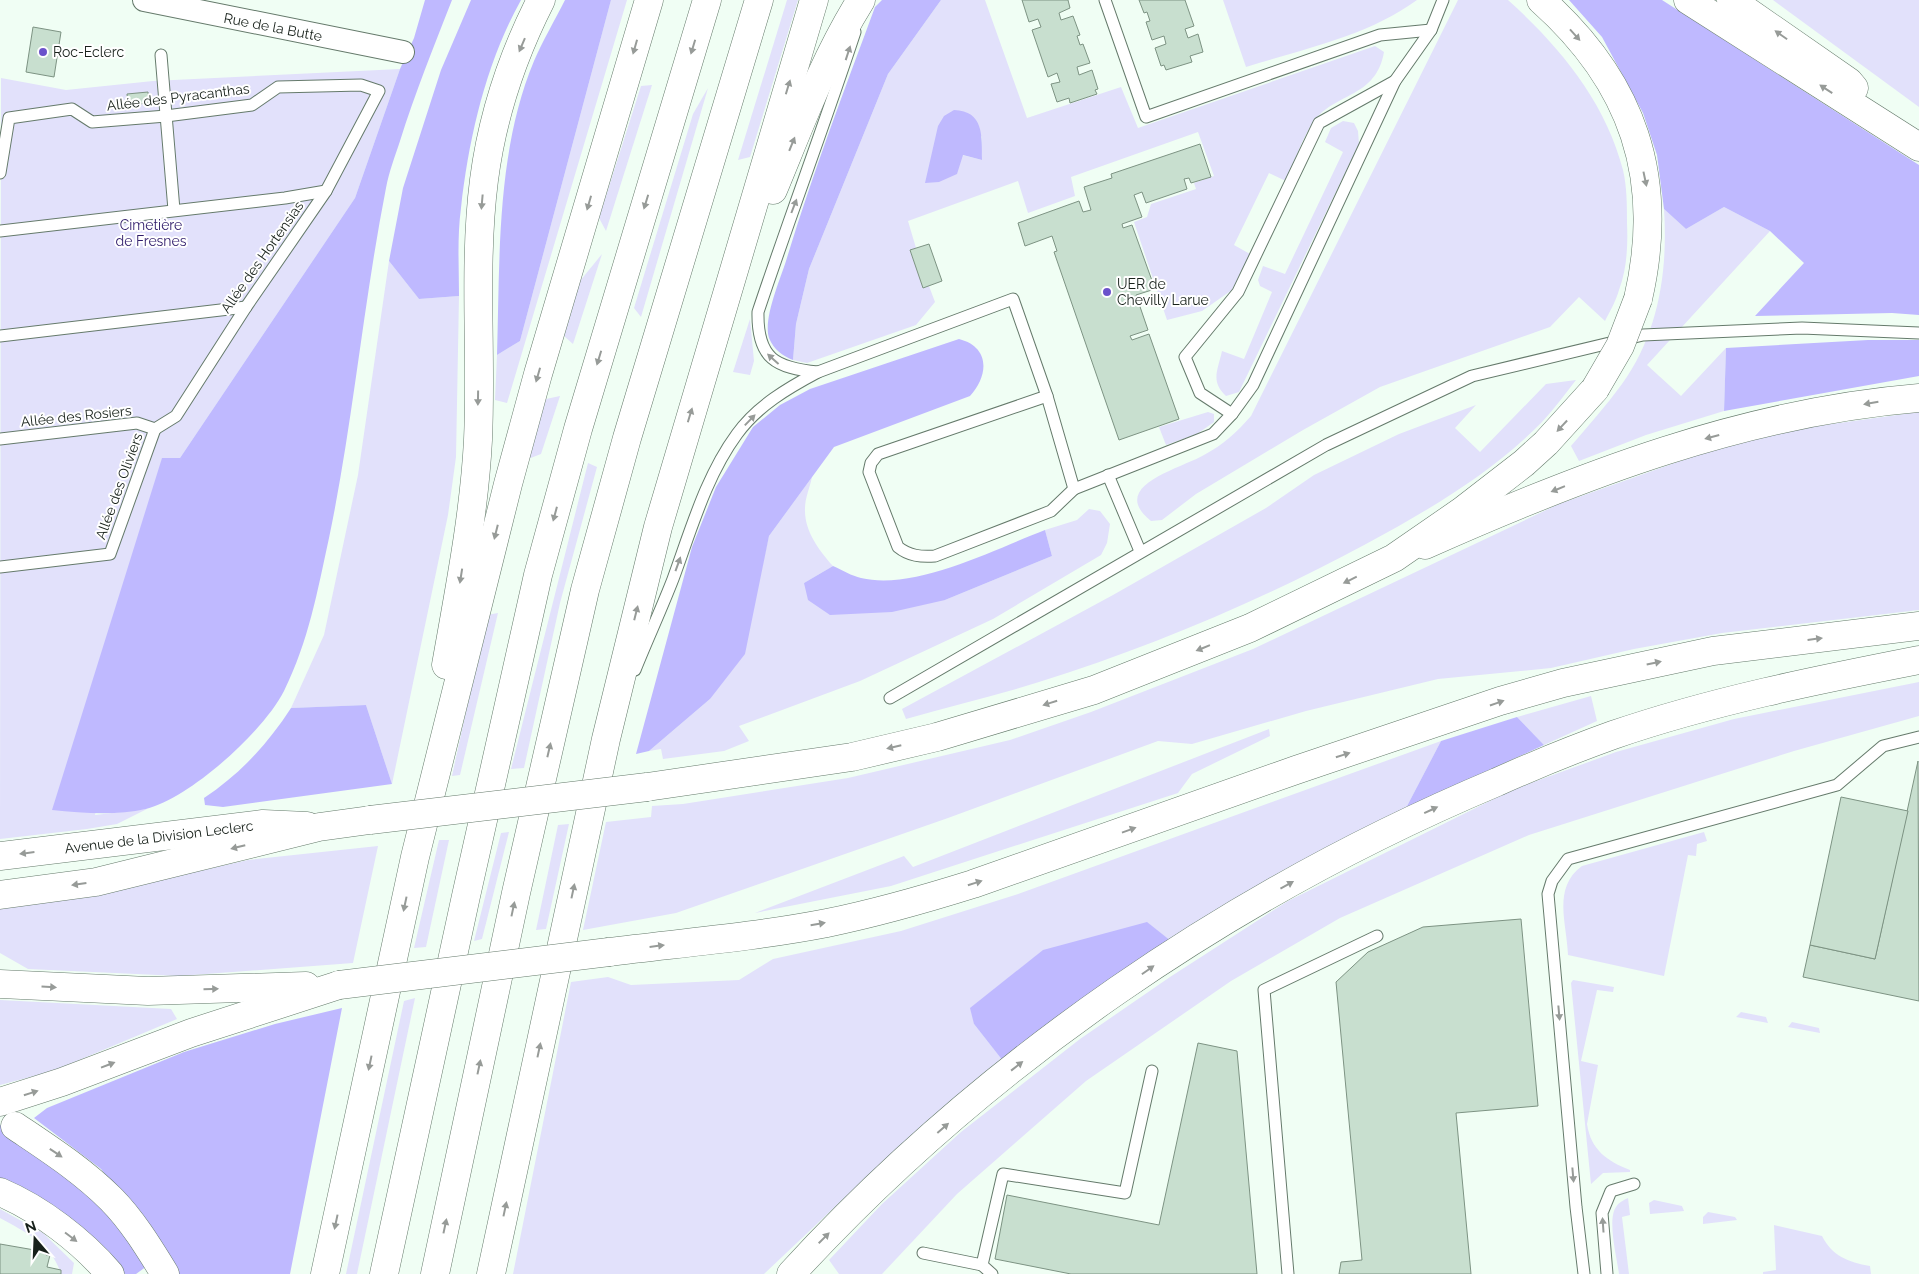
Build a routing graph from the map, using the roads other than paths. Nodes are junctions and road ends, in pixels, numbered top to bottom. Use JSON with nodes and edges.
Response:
{"nodes":[{"id":1,"x":144,"y":0,"type":"edge"},
{"id":2,"x":541,"y":0,"type":"edge"},
{"id":3,"x":649,"y":0,"type":"edge"},
{"id":4,"x":707,"y":0,"type":"edge"},
{"id":5,"x":758,"y":0,"type":"edge"},
{"id":6,"x":814,"y":0,"type":"edge"},
{"id":7,"x":861,"y":0,"type":"edge"},
{"id":8,"x":866,"y":0,"type":"edge"},
{"id":9,"x":1105,"y":0,"type":"edge"},
{"id":10,"x":1443,"y":0,"type":"edge"},
{"id":11,"x":1541,"y":0,"type":"edge"},
{"id":12,"x":1688,"y":0,"type":"edge"},
{"id":13,"x":1732,"y":0,"type":"edge"},
{"id":14,"x":1431,"y":30,"type":"junction"},
{"id":15,"x":403,"y":52,"type":"dead end"},
{"id":16,"x":161,"y":55,"type":"dead end"},
{"id":17,"x":1395,"y":82,"type":"junction"},
{"id":18,"x":378,"y":91,"type":"joint"},
{"id":19,"x":166,"y":116,"type":"junction"},
{"id":20,"x":1882,"y":124,"type":"junction"},
{"id":21,"x":1919,"y":147,"type":"edge"},
{"id":22,"x":0,"y":173,"type":"edge"},
{"id":23,"x":326,"y":191,"type":"junction"},
{"id":24,"x":174,"y":210,"type":"junction"},
{"id":25,"x":0,"y":231,"type":"edge"},
{"id":26,"x":246,"y":307,"type":"junction"},
{"id":27,"x":1919,"y":333,"type":"edge"},
{"id":28,"x":714,"y":335,"type":"junction"},
{"id":29,"x":0,"y":336,"type":"edge"},
{"id":30,"x":818,"y":372,"type":"junction"},
{"id":31,"x":1047,"y":396,"type":"junction"},
{"id":32,"x":1919,"y":398,"type":"edge"},
{"id":33,"x":1232,"y":414,"type":"junction"},
{"id":34,"x":155,"y":429,"type":"junction"},
{"id":35,"x":0,"y":439,"type":"edge"},
{"id":36,"x":1108,"y":475,"type":"junction"},
{"id":37,"x":1074,"y":489,"type":"junction"},
{"id":38,"x":1140,"y":551,"type":"junction"},
{"id":39,"x":1394,"y":558,"type":"junction"},
{"id":40,"x":0,"y":567,"type":"edge"},
{"id":41,"x":1919,"y":626,"type":"edge"},
{"id":42,"x":1919,"y":660,"type":"edge"},
{"id":43,"x":890,"y":698,"type":"dead end"},
{"id":44,"x":1919,"y":737,"type":"edge"},
{"id":45,"x":606,"y":738,"type":"junction"},
{"id":46,"x":319,"y":827,"type":"junction"},
{"id":47,"x":0,"y":856,"type":"edge"},
{"id":48,"x":415,"y":857,"type":"junction"},
{"id":49,"x":0,"y":895,"type":"edge"},
{"id":50,"x":1376,"y":936,"type":"dead end"},
{"id":51,"x":0,"y":984,"type":"edge"},
{"id":52,"x":339,"y":985,"type":"junction"},
{"id":53,"x":1152,"y":1071,"type":"dead end"},
{"id":54,"x":0,"y":1102,"type":"edge"},
{"id":55,"x":15,"y":1126,"type":"dead end"},
{"id":56,"x":1634,"y":1184,"type":"dead end"},
{"id":57,"x":0,"y":1192,"type":"edge"},
{"id":58,"x":923,"y":1253,"type":"dead end"},
{"id":59,"x":982,"y":1265,"type":"junction"},
{"id":60,"x":110,"y":1274,"type":"edge"},
{"id":61,"x":165,"y":1274,"type":"edge"},
{"id":62,"x":325,"y":1274,"type":"edge"},
{"id":63,"x":384,"y":1274,"type":"edge"},
{"id":64,"x":435,"y":1274,"type":"edge"},
{"id":65,"x":491,"y":1274,"type":"edge"},
{"id":66,"x":791,"y":1274,"type":"edge"},
{"id":67,"x":992,"y":1274,"type":"edge"},
{"id":68,"x":1288,"y":1274,"type":"edge"},
{"id":69,"x":1584,"y":1274,"type":"edge"},
{"id":70,"x":1607,"y":1274,"type":"edge"}],
"edges":[{"from":1,"to":15,"type":"street","name":"Rue de la Butte"},
{"from":2,"to":48,"type":"highway","one_way":true},
{"from":3,"to":48,"type":"highway","one_way":true},
{"from":4,"to":63,"type":"highway","one_way":true},
{"from":64,"to":5,"type":"highway","one_way":true},
{"from":28,"to":6,"type":"highway","one_way":true},
{"from":28,"to":7,"type":"highway","one_way":true},
{"from":30,"to":8,"type":"lane","one_way":true},
{"from":9,"to":14,"type":"lane"},
{"from":10,"to":14,"type":"lane"},
{"from":11,"to":39,"type":"highway","one_way":true,"bridge":true},
{"from":20,"to":12,"type":"highway","one_way":true},
{"from":20,"to":13,"type":"highway","one_way":true},
{"from":14,"to":17,"type":"lane"},
{"from":16,"to":19,"type":"lane"},
{"from":17,"to":33,"type":"lane"},
{"from":17,"to":33,"type":"lane"},
{"from":18,"to":19,"type":"lane","name":"Allée des Pyracanthas"},
{"from":18,"to":23,"type":"lane","name":"Allée des Hortensias"},
{"from":19,"to":22,"type":"lane","name":"Allée des Pyracanthas"},
{"from":19,"to":24,"type":"lane"},
{"from":20,"to":21,"type":"highway"},
{"from":23,"to":24,"type":"lane"},
{"from":23,"to":26,"type":"lane","name":"Allée des Hortensias"},
{"from":24,"to":25,"type":"lane"},
{"from":26,"to":29,"type":"lane"},
{"from":26,"to":34,"type":"lane","name":"Allée des Hortensias"},
{"from":27,"to":38,"type":"lane"},
{"from":45,"to":28,"type":"highway","one_way":true},
{"from":30,"to":31,"type":"lane"},
{"from":45,"to":30,"type":"lane","one_way":true},
{"from":31,"to":37,"type":"lane"},
{"from":31,"to":37,"type":"lane"},
{"from":32,"to":39,"type":"highway","one_way":true},
{"from":33,"to":36,"type":"lane"},
{"from":34,"to":35,"type":"lane","name":"Allée des Rosiers"},
{"from":34,"to":40,"type":"lane","name":"Allée des Oliviers"},
{"from":36,"to":37,"type":"lane"},
{"from":36,"to":38,"type":"lane"},
{"from":38,"to":43,"type":"lane"},
{"from":39,"to":46,"type":"highway","one_way":true,"bridge":true},
{"from":52,"to":41,"type":"highway","one_way":true,"bridge":true},
{"from":66,"to":42,"type":"highway","one_way":true},
{"from":44,"to":69,"type":"lane","one_way":true},
{"from":65,"to":45,"type":"highway","one_way":true},
{"from":46,"to":47,"type":"highway","name":"Avenue de la Division Leclerc","one_way":true},
{"from":46,"to":49,"type":"highway","one_way":true},
{"from":48,"to":62,"type":"highway","one_way":true},
{"from":50,"to":68,"type":"lane"},
{"from":51,"to":52,"type":"highway","one_way":true},
{"from":54,"to":52,"type":"highway","one_way":true},
{"from":53,"to":59,"type":"lane"},
{"from":55,"to":61,"type":"highway","one_way":true},
{"from":70,"to":56,"type":"lane","one_way":true},
{"from":57,"to":60,"type":"highway","one_way":true},
{"from":58,"to":59,"type":"lane"},
{"from":59,"to":67,"type":"lane"}]}
